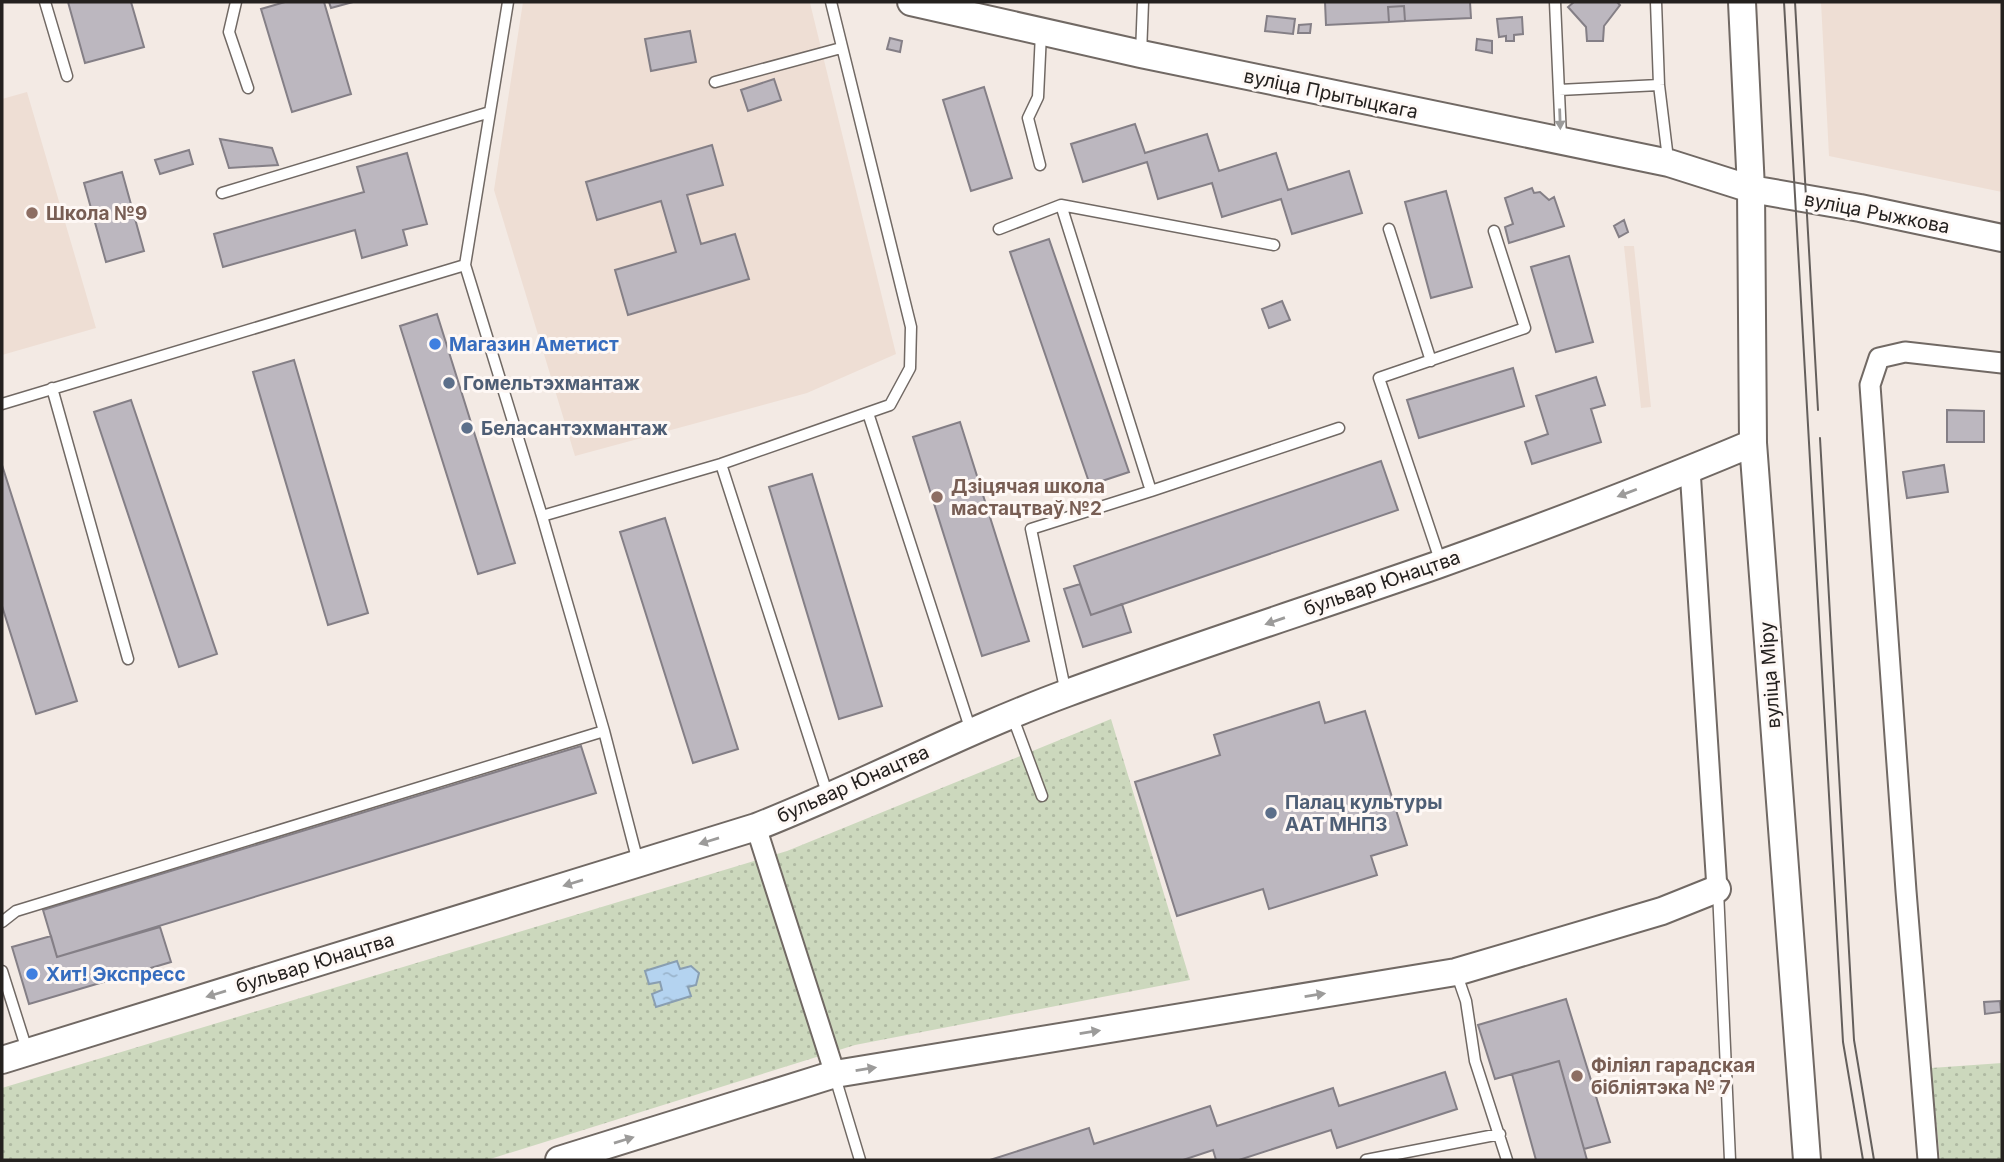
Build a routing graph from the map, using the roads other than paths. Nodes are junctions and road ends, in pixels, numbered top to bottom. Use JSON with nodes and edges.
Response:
{"nodes":[{"id":1,"x":45,"y":2,"type":"edge"},
{"id":2,"x":236,"y":2,"type":"edge"},
{"id":3,"x":509,"y":2,"type":"edge"},
{"id":4,"x":831,"y":2,"type":"edge"},
{"id":5,"x":911,"y":2,"type":"edge"},
{"id":6,"x":1143,"y":2,"type":"edge"},
{"id":7,"x":1555,"y":2,"type":"edge"},
{"id":8,"x":1656,"y":2,"type":"edge"},
{"id":9,"x":1742,"y":2,"type":"edge"},
{"id":10,"x":1041,"y":32,"type":"junction"},
{"id":11,"x":841,"y":48,"type":"junction"},
{"id":12,"x":1141,"y":54,"type":"junction"},
{"id":13,"x":67,"y":76,"type":"dead end"},
{"id":14,"x":715,"y":82,"type":"dead end"},
{"id":15,"x":1658,"y":85,"type":"junction"},
{"id":16,"x":248,"y":88,"type":"dead end"},
{"id":17,"x":1559,"y":90,"type":"junction"},
{"id":18,"x":490,"y":111,"type":"junction"},
{"id":19,"x":1561,"y":142,"type":"junction"},
{"id":20,"x":1669,"y":163,"type":"junction"},
{"id":21,"x":1040,"y":165,"type":"dead end"},
{"id":22,"x":1751,"y":189,"type":"junction"},
{"id":23,"x":222,"y":193,"type":"dead end"},
{"id":24,"x":1061,"y":205,"type":"junction"},
{"id":25,"x":999,"y":229,"type":"dead end"},
{"id":26,"x":1389,"y":229,"type":"dead end"},
{"id":27,"x":1494,"y":230,"type":"dead end"},
{"id":28,"x":2002,"y":238,"type":"edge"},
{"id":29,"x":1274,"y":245,"type":"dead end"},
{"id":30,"x":465,"y":265,"type":"junction"},
{"id":31,"x":1431,"y":361,"type":"junction"},
{"id":32,"x":2002,"y":363,"type":"edge"},
{"id":33,"x":52,"y":388,"type":"junction"},
{"id":34,"x":2,"y":404,"type":"edge"},
{"id":35,"x":868,"y":413,"type":"junction"},
{"id":36,"x":1339,"y":428,"type":"dead end"},
{"id":37,"x":1752,"y":443,"type":"junction"},
{"id":38,"x":721,"y":464,"type":"junction"},
{"id":39,"x":1690,"y":469,"type":"junction"},
{"id":40,"x":1151,"y":491,"type":"junction"},
{"id":41,"x":542,"y":516,"type":"junction"},
{"id":42,"x":1441,"y":563,"type":"junction"},
{"id":43,"x":128,"y":659,"type":"dead end"},
{"id":44,"x":1066,"y":693,"type":"junction"},
{"id":45,"x":1012,"y":715,"type":"junction"},
{"id":46,"x":604,"y":731,"type":"junction"},
{"id":47,"x":971,"y":731,"type":"junction"},
{"id":48,"x":1042,"y":796,"type":"dead end"},
{"id":49,"x":828,"y":799,"type":"junction"},
{"id":50,"x":756,"y":827,"type":"junction"},
{"id":51,"x":639,"y":863,"type":"junction"},
{"id":52,"x":1717,"y":889,"type":"junction"},
{"id":53,"x":2,"y":922,"type":"edge"},
{"id":54,"x":2,"y":971,"type":"edge"},
{"id":55,"x":1456,"y":972,"type":"junction"},
{"id":56,"x":28,"y":1051,"type":"junction"},
{"id":57,"x":2,"y":1060,"type":"edge"},
{"id":58,"x":835,"y":1074,"type":"junction"},
{"id":59,"x":1500,"y":1135,"type":"junction"},
{"id":60,"x":559,"y":1160,"type":"edge"},
{"id":61,"x":860,"y":1160,"type":"edge"},
{"id":62,"x":1366,"y":1160,"type":"edge"},
{"id":63,"x":1507,"y":1160,"type":"edge"},
{"id":64,"x":1730,"y":1160,"type":"edge"},
{"id":65,"x":1807,"y":1160,"type":"edge"},
{"id":66,"x":1928,"y":1160,"type":"edge"}],
"edges":[{"from":1,"to":13,"type":"lane"},
{"from":2,"to":16,"type":"lane"},
{"from":3,"to":18,"type":"lane"},
{"from":4,"to":11,"type":"lane"},
{"from":5,"to":10,"type":"street","name":"вуліца Прытыцкага"},
{"from":6,"to":12,"type":"lane"},
{"from":7,"to":17,"type":"lane"},
{"from":8,"to":15,"type":"lane"},
{"from":9,"to":22,"type":"street","name":"вуліца Міру"},
{"from":10,"to":12,"type":"street","name":"вуліца Прытыцкага"},
{"from":10,"to":21,"type":"lane"},
{"from":11,"to":14,"type":"lane"},
{"from":11,"to":35,"type":"lane"},
{"from":12,"to":19,"type":"street","name":"вуліца Прытыцкага"},
{"from":15,"to":17,"type":"lane"},
{"from":15,"to":20,"type":"lane"},
{"from":17,"to":19,"type":"lane","one_way":true},
{"from":18,"to":23,"type":"lane"},
{"from":18,"to":30,"type":"lane"},
{"from":19,"to":20,"type":"street","name":"вуліца Прытыцкага"},
{"from":20,"to":22,"type":"street","name":"вуліца Прытыцкага"},
{"from":22,"to":28,"type":"street","name":"вуліца Рыжкова"},
{"from":22,"to":37,"type":"street","name":"вуліца Міру"},
{"from":24,"to":25,"type":"lane"},
{"from":24,"to":29,"type":"lane"},
{"from":24,"to":40,"type":"lane"},
{"from":26,"to":31,"type":"lane"},
{"from":27,"to":31,"type":"lane"},
{"from":30,"to":33,"type":"lane"},
{"from":30,"to":41,"type":"lane"},
{"from":31,"to":42,"type":"lane"},
{"from":32,"to":66,"type":"street"},
{"from":33,"to":34,"type":"lane"},
{"from":33,"to":43,"type":"lane"},
{"from":35,"to":38,"type":"lane"},
{"from":35,"to":47,"type":"lane"},
{"from":36,"to":40,"type":"lane"},
{"from":37,"to":39,"type":"street","name":"бульвар Юнацтва"},
{"from":37,"to":65,"type":"street","name":"вуліца Міру"},
{"from":38,"to":41,"type":"lane"},
{"from":38,"to":49,"type":"lane"},
{"from":39,"to":42,"type":"street","name":"бульвар Юнацтва","one_way":true},
{"from":39,"to":52,"type":"street"},
{"from":40,"to":44,"type":"lane"},
{"from":41,"to":46,"type":"lane"},
{"from":42,"to":44,"type":"street","name":"бульвар Юнацтва","one_way":true},
{"from":44,"to":45,"type":"street","name":"бульвар Юнацтва"},
{"from":45,"to":47,"type":"street","name":"бульвар Юнацтва"},
{"from":45,"to":48,"type":"lane"},
{"from":46,"to":51,"type":"lane"},
{"from":46,"to":53,"type":"lane"},
{"from":47,"to":49,"type":"street","name":"бульвар Юнацтва"},
{"from":49,"to":50,"type":"street","name":"бульвар Юнацтва"},
{"from":50,"to":51,"type":"street","name":"бульвар Юнацтва","one_way":true},
{"from":50,"to":58,"type":"street"},
{"from":51,"to":56,"type":"street","name":"бульвар Юнацтва","one_way":true},
{"from":52,"to":55,"type":"street"},
{"from":52,"to":64,"type":"lane"},
{"from":54,"to":56,"type":"lane"},
{"from":58,"to":55,"type":"street","one_way":true},
{"from":55,"to":59,"type":"lane"},
{"from":56,"to":57,"type":"street","name":"бульвар Юнацтва"},
{"from":60,"to":58,"type":"street","one_way":true},
{"from":58,"to":61,"type":"lane"},
{"from":59,"to":62,"type":"lane"},
{"from":59,"to":63,"type":"lane"}]}
